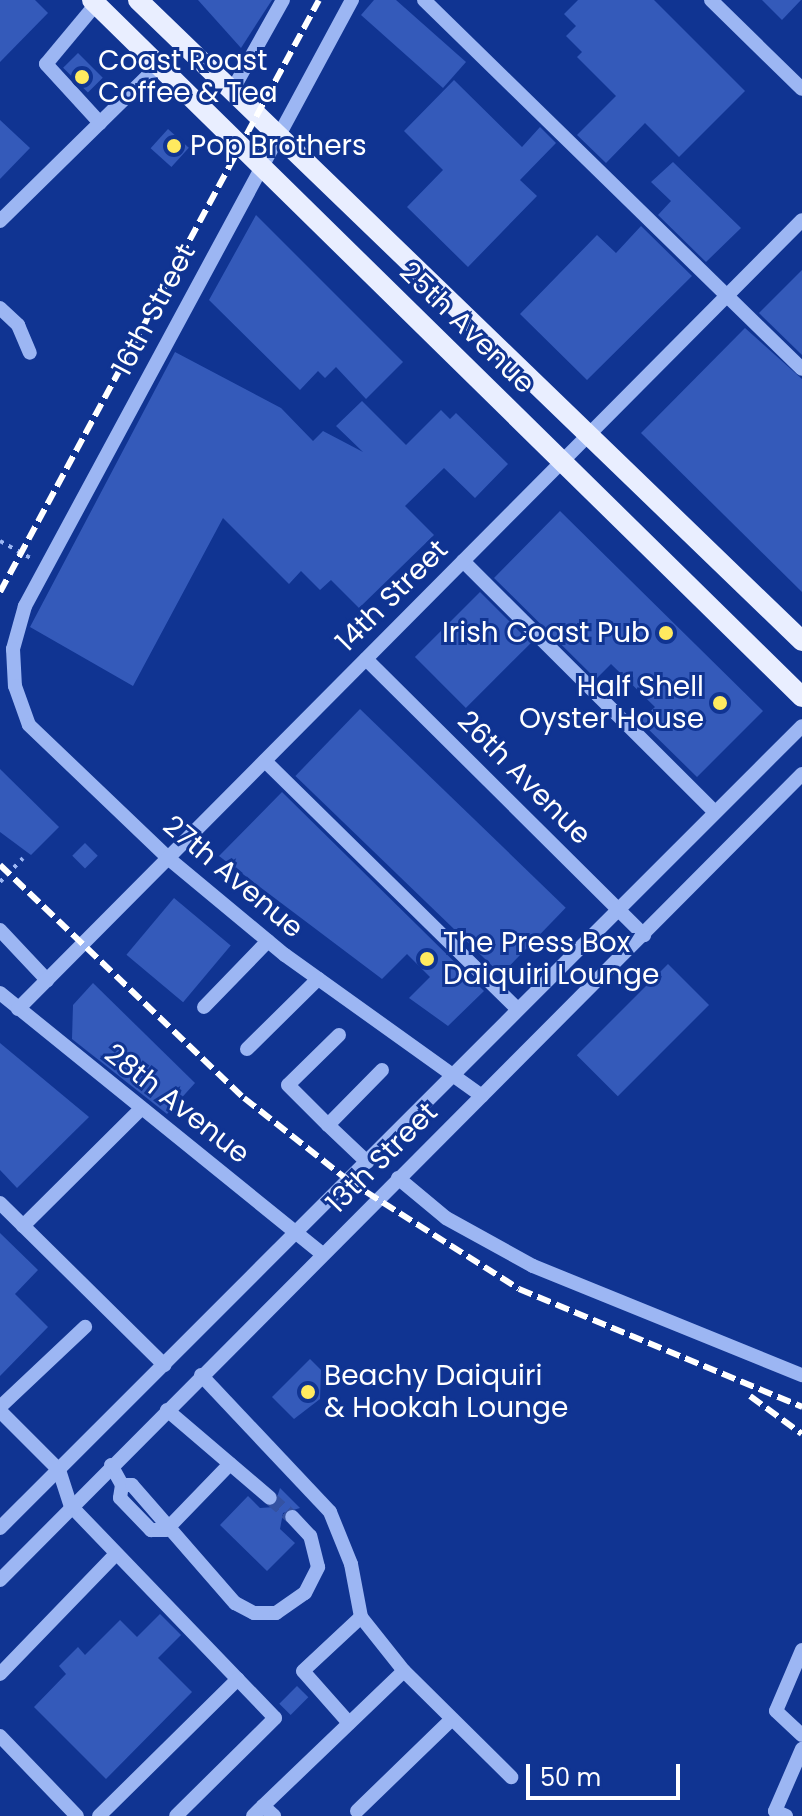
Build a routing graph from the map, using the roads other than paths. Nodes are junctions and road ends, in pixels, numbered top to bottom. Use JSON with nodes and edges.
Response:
{"nodes":[{"id":1,"x":138,"y":0,"type":"edge"},
{"id":2,"x":283,"y":0,"type":"edge"},
{"id":3,"x":352,"y":0,"type":"edge"},
{"id":4,"x":424,"y":0,"type":"edge"},
{"id":5,"x":711,"y":0,"type":"edge"},
{"id":6,"x":94,"y":2,"type":"edge"},
{"id":7,"x":159,"y":65,"type":"junction"},
{"id":8,"x":233,"y":89,"type":"junction"},
{"id":9,"x":802,"y":89,"type":"edge"},
{"id":10,"x":100,"y":123,"type":"junction"},
{"id":11,"x":278,"y":132,"type":"junction"},
{"id":12,"x":260,"y":167,"type":"junction"},
{"id":13,"x":802,"y":220,"type":"edge"},
{"id":14,"x":0,"y":221,"type":"edge"},
{"id":15,"x":727,"y":296,"type":"junction"},
{"id":16,"x":0,"y":308,"type":"edge"},
{"id":17,"x":30,"y":353,"type":"dead end"},
{"id":18,"x":802,"y":369,"type":"edge"},
{"id":19,"x":591,"y":433,"type":"junction"},
{"id":20,"x":563,"y":461,"type":"junction"},
{"id":21,"x":463,"y":561,"type":"junction"},
{"id":22,"x":802,"y":641,"type":"edge"},
{"id":23,"x":13,"y":649,"type":"joint"},
{"id":24,"x":366,"y":659,"type":"junction"},
{"id":25,"x":802,"y":697,"type":"edge"},
{"id":26,"x":802,"y":726,"type":"edge"},
{"id":27,"x":265,"y":761,"type":"junction"},
{"id":28,"x":802,"y":774,"type":"edge"},
{"id":29,"x":713,"y":810,"type":"junction"},
{"id":30,"x":168,"y":858,"type":"junction"},
{"id":31,"x":616,"y":906,"type":"junction"},
{"id":32,"x":0,"y":930,"type":"edge"},
{"id":33,"x":644,"y":935,"type":"junction"},
{"id":34,"x":268,"y":941,"type":"junction"},
{"id":35,"x":318,"y":979,"type":"junction"},
{"id":36,"x":47,"y":980,"type":"junction"},
{"id":37,"x":0,"y":993,"type":"edge"},
{"id":38,"x":204,"y":1007,"type":"dead end"},
{"id":39,"x":515,"y":1007,"type":"junction"},
{"id":40,"x":18,"y":1009,"type":"junction"},
{"id":41,"x":339,"y":1035,"type":"dead end"},
{"id":42,"x":247,"y":1049,"type":"dead end"},
{"id":43,"x":382,"y":1070,"type":"dead end"},
{"id":44,"x":452,"y":1074,"type":"junction"},
{"id":45,"x":482,"y":1096,"type":"junction"},
{"id":46,"x":141,"y":1109,"type":"junction"},
{"id":47,"x":328,"y":1125,"type":"junction"},
{"id":48,"x":367,"y":1162,"type":"junction"},
{"id":49,"x":398,"y":1178,"type":"junction"},
{"id":50,"x":0,"y":1203,"type":"edge"},
{"id":51,"x":23,"y":1226,"type":"junction"},
{"id":52,"x":298,"y":1232,"type":"junction"},
{"id":53,"x":322,"y":1254,"type":"junction"},
{"id":54,"x":85,"y":1327,"type":"dead end"},
{"id":55,"x":164,"y":1365,"type":"junction"},
{"id":56,"x":201,"y":1375,"type":"junction"},
{"id":57,"x":802,"y":1375,"type":"edge"},
{"id":58,"x":167,"y":1410,"type":"junction"},
{"id":59,"x":4,"y":1413,"type":"edge"},
{"id":60,"x":0,"y":1433,"type":"edge"},
{"id":61,"x":230,"y":1464,"type":"junction"},
{"id":62,"x":111,"y":1465,"type":"junction"},
{"id":63,"x":59,"y":1470,"type":"junction"},
{"id":64,"x":270,"y":1498,"type":"tunnel mouth"},
{"id":65,"x":71,"y":1506,"type":"junction"},
{"id":66,"x":292,"y":1517,"type":"tunnel mouth"},
{"id":67,"x":0,"y":1528,"type":"edge"},
{"id":68,"x":166,"y":1530,"type":"junction"},
{"id":69,"x":115,"y":1555,"type":"junction"},
{"id":70,"x":0,"y":1580,"type":"edge"},
{"id":71,"x":361,"y":1617,"type":"junction"},
{"id":72,"x":802,"y":1650,"type":"edge"},
{"id":73,"x":404,"y":1671,"type":"junction"},
{"id":74,"x":0,"y":1674,"type":"edge"},
{"id":75,"x":238,"y":1679,"type":"junction"},
{"id":76,"x":452,"y":1719,"type":"junction"},
{"id":77,"x":349,"y":1723,"type":"junction"},
{"id":78,"x":802,"y":1735,"type":"edge"},
{"id":79,"x":0,"y":1736,"type":"edge"},
{"id":80,"x":802,"y":1749,"type":"edge"},
{"id":81,"x":511,"y":1777,"type":"dead end"},
{"id":82,"x":357,"y":1811,"type":"dead end"},
{"id":83,"x":263,"y":1813,"type":"edge"},
{"id":84,"x":77,"y":1816,"type":"edge"},
{"id":85,"x":99,"y":1816,"type":"edge"},
{"id":86,"x":176,"y":1816,"type":"edge"},
{"id":87,"x":786,"y":1816,"type":"edge"}],
"edges":[{"from":1,"to":8,"type":"main road","name":"25th Avenue"},
{"from":2,"to":8,"type":"street"},
{"from":3,"to":11,"type":"street","name":"16th Street"},
{"from":4,"to":15,"type":"street"},
{"from":5,"to":9,"type":"street"},
{"from":6,"to":7,"type":"main road","name":"25th Avenue"},
{"from":6,"to":10,"type":"street"},
{"from":7,"to":10,"type":"street"},
{"from":7,"to":12,"type":"main road","name":"25th Avenue"},
{"from":8,"to":11,"type":"main road","name":"25th Avenue"},
{"from":10,"to":14,"type":"street"},
{"from":11,"to":12,"type":"street","name":"16th Street"},
{"from":11,"to":19,"type":"main road","name":"25th Avenue"},
{"from":12,"to":20,"type":"main road","name":"25th Avenue"},
{"from":12,"to":23,"type":"street","name":"16th Street"},
{"from":13,"to":15,"type":"street","name":"14th Street"},
{"from":15,"to":18,"type":"street"},
{"from":15,"to":19,"type":"street","name":"14th Street"},
{"from":16,"to":17,"type":"street"},
{"from":19,"to":20,"type":"street","name":"14th Street"},
{"from":19,"to":22,"type":"main road","name":"25th Avenue"},
{"from":20,"to":21,"type":"street","name":"14th Street"},
{"from":20,"to":25,"type":"main road","name":"25th Avenue"},
{"from":21,"to":24,"type":"street","name":"14th Street"},
{"from":21,"to":29,"type":"street"},
{"from":23,"to":30,"type":"street","name":"27th Avenue"},
{"from":24,"to":27,"type":"street","name":"14th Street"},
{"from":24,"to":31,"type":"street","name":"26th Avenue"},
{"from":26,"to":29,"type":"street","name":"13th Street"},
{"from":27,"to":30,"type":"street","name":"14th Street"},
{"from":27,"to":39,"type":"street"},
{"from":28,"to":33,"type":"street","name":"13th Street"},
{"from":29,"to":31,"type":"street","name":"13th Street"},
{"from":30,"to":34,"type":"street","name":"27th Avenue"},
{"from":30,"to":36,"type":"street","name":"14th Street"},
{"from":31,"to":33,"type":"street","name":"26th Avenue"},
{"from":31,"to":39,"type":"street","name":"13th Street"},
{"from":32,"to":36,"type":"street"},
{"from":33,"to":45,"type":"street","name":"13th Street"},
{"from":34,"to":35,"type":"street","name":"27th Avenue"},
{"from":34,"to":38,"type":"street"},
{"from":35,"to":42,"type":"street"},
{"from":35,"to":44,"type":"street","name":"27th Avenue"},
{"from":36,"to":40,"type":"street","name":"14th Street"},
{"from":37,"to":40,"type":"street","name":"28th Avenue"},
{"from":39,"to":44,"type":"street","name":"13th Street"},
{"from":40,"to":46,"type":"street","name":"28th Avenue"},
{"from":41,"to":47,"type":"street"},
{"from":43,"to":47,"type":"street"},
{"from":44,"to":45,"type":"street","name":"27th Avenue"},
{"from":44,"to":48,"type":"street","name":"13th Street"},
{"from":45,"to":49,"type":"street","name":"13th Street"},
{"from":46,"to":51,"type":"street"},
{"from":46,"to":52,"type":"street","name":"28th Avenue"},
{"from":47,"to":48,"type":"street"},
{"from":48,"to":52,"type":"street","name":"13th Street"},
{"from":49,"to":53,"type":"street","name":"13th Street"},
{"from":49,"to":57,"type":"street"},
{"from":50,"to":51,"type":"street"},
{"from":51,"to":55,"type":"street"},
{"from":52,"to":53,"type":"street","name":"28th Avenue"},
{"from":52,"to":55,"type":"street","name":"13th Street"},
{"from":53,"to":56,"type":"street","name":"13th Street"},
{"from":54,"to":59,"type":"street"},
{"from":55,"to":63,"type":"street","name":"13th Street"},
{"from":56,"to":58,"type":"street","name":"13th Street"},
{"from":56,"to":71,"type":"street"},
{"from":58,"to":61,"type":"street"},
{"from":58,"to":62,"type":"street","name":"13th Street"},
{"from":59,"to":60,"type":"street"},
{"from":59,"to":63,"type":"street"},
{"from":61,"to":64,"type":"street"},
{"from":61,"to":68,"type":"street"},
{"from":62,"to":65,"type":"street","name":"13th Street"},
{"from":62,"to":68,"type":"street"},
{"from":63,"to":65,"type":"street"},
{"from":63,"to":67,"type":"street","name":"13th Street"},
{"from":65,"to":69,"type":"street"},
{"from":65,"to":70,"type":"street","name":"13th Street"},
{"from":66,"to":68,"type":"street"},
{"from":69,"to":74,"type":"street"},
{"from":69,"to":75,"type":"street"},
{"from":71,"to":73,"type":"street"},
{"from":71,"to":77,"type":"street"},
{"from":72,"to":78,"type":"street"},
{"from":73,"to":76,"type":"street"},
{"from":73,"to":77,"type":"street"},
{"from":75,"to":85,"type":"street"},
{"from":75,"to":86,"type":"street"},
{"from":76,"to":81,"type":"street"},
{"from":76,"to":82,"type":"street"},
{"from":77,"to":83,"type":"street"},
{"from":79,"to":84,"type":"street"},
{"from":80,"to":87,"type":"street"}]}
